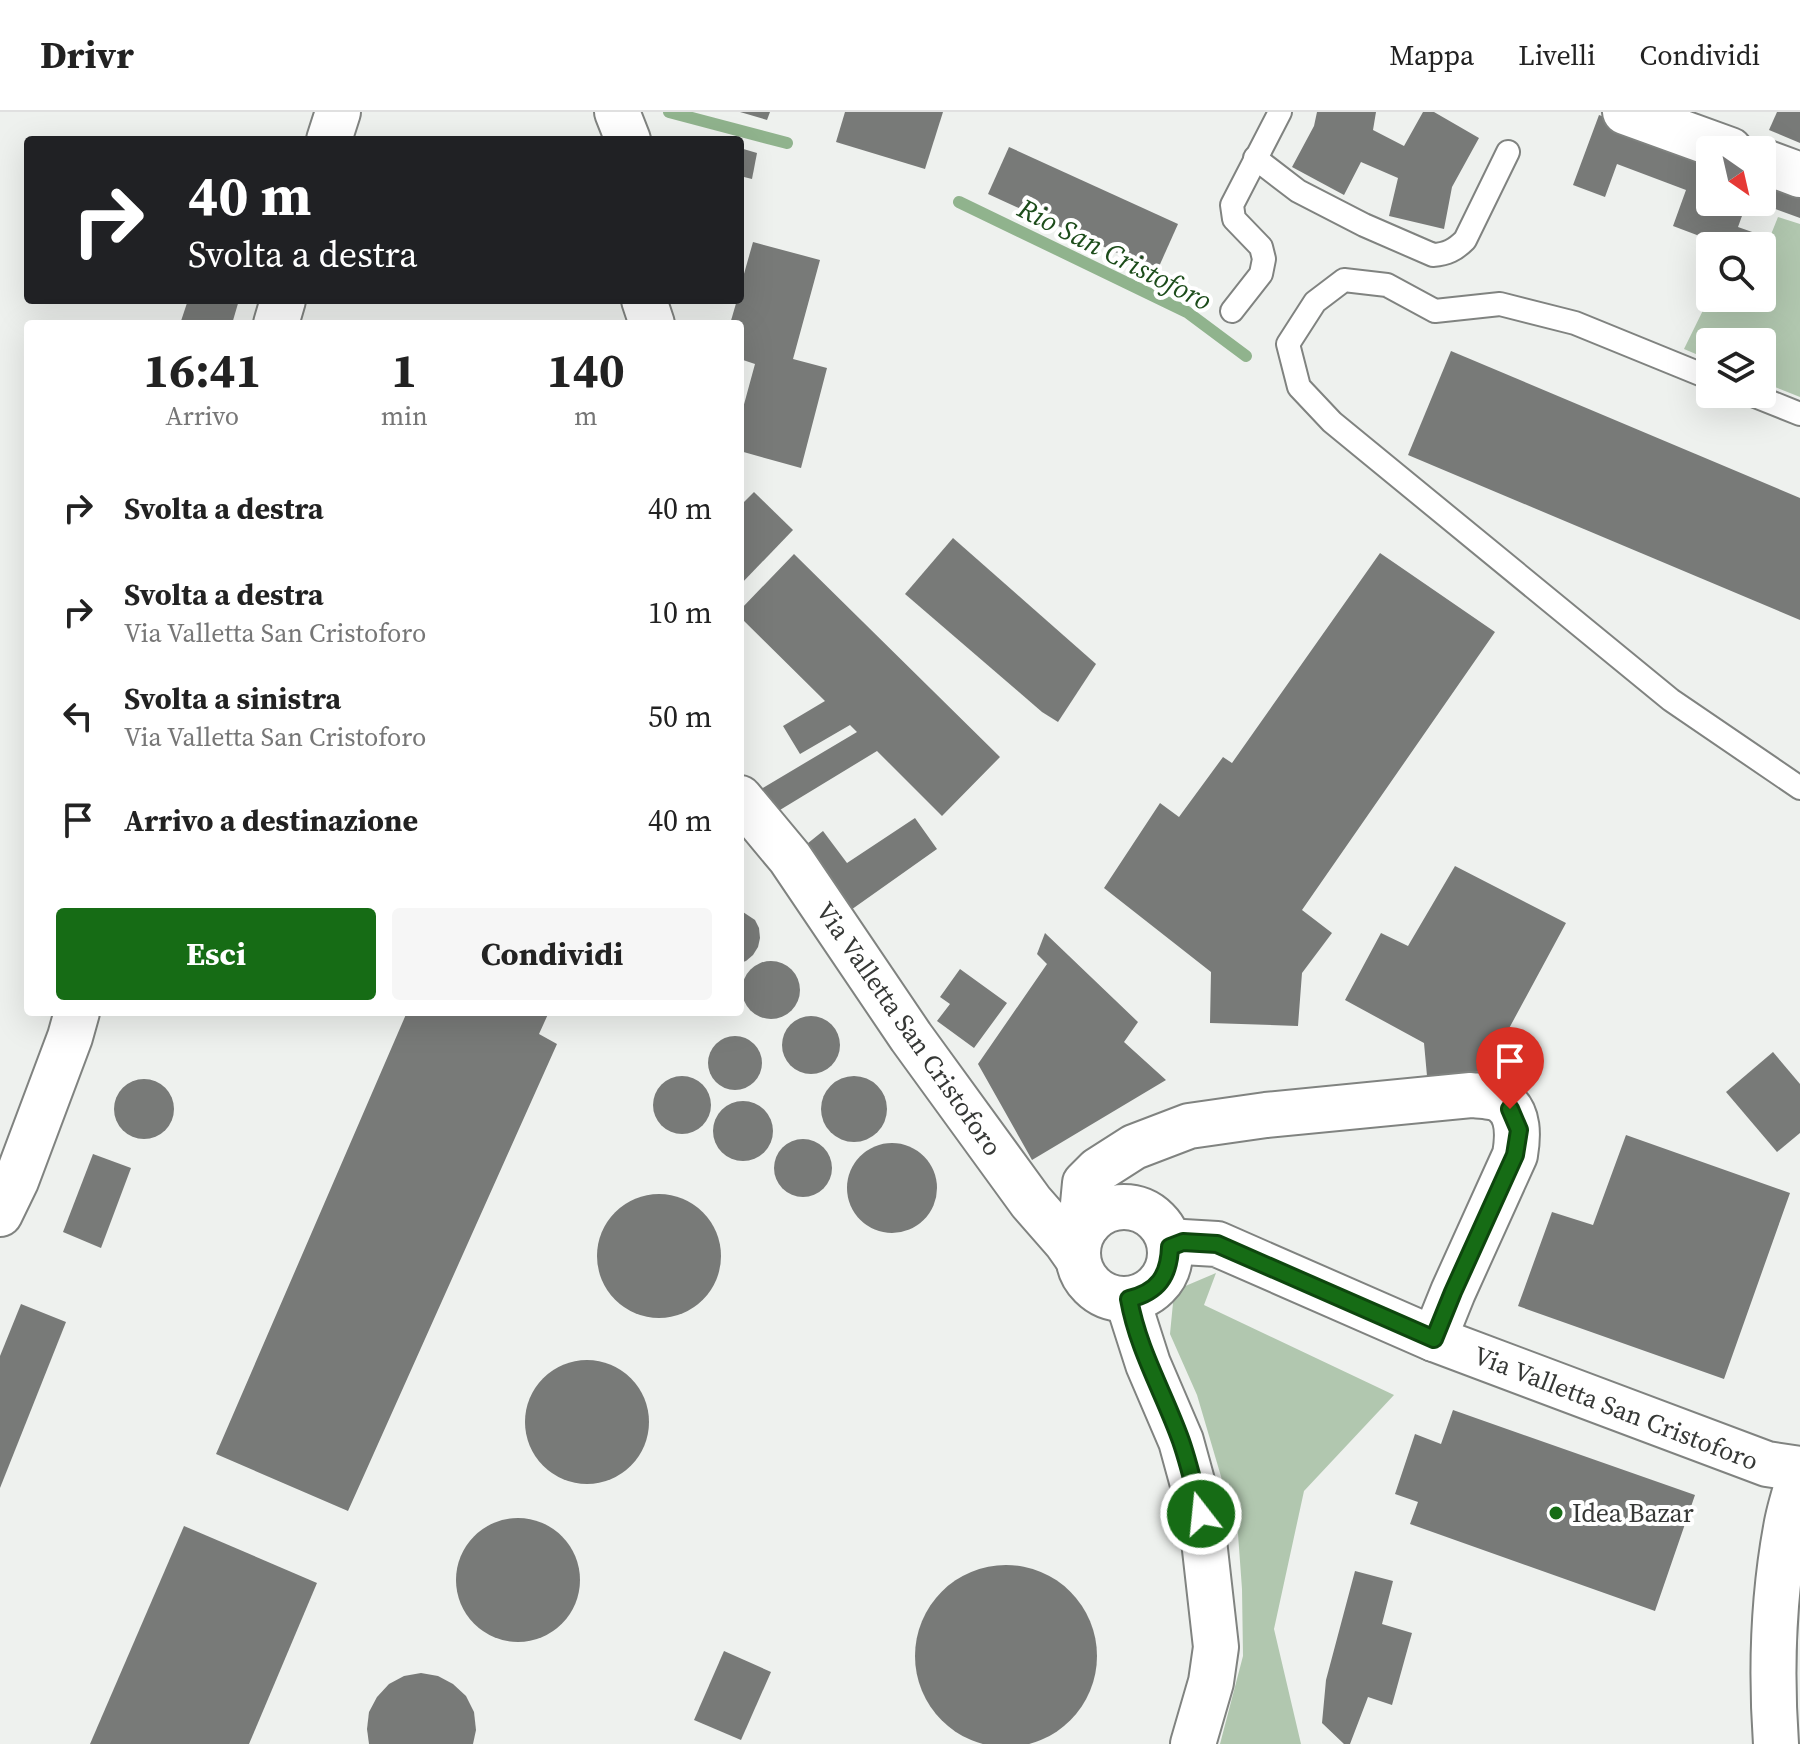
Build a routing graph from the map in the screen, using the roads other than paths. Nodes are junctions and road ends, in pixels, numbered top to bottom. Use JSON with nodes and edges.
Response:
{"nodes":[{"id":1,"x":617,"y":112,"type":"edge"},
{"id":2,"x":636,"y":112,"type":"edge"},
{"id":3,"x":1280,"y":112,"type":"edge"},
{"id":4,"x":1625,"y":112,"type":"edge"},
{"id":5,"x":628,"y":136,"type":"edge"},
{"id":6,"x":631,"y":136,"type":"edge"},
{"id":7,"x":1696,"y":138,"type":"edge"},
{"id":8,"x":1508,"y":152,"type":"dead end"},
{"id":9,"x":1255,"y":158,"type":"junction"},
{"id":10,"x":1776,"y":166,"type":"edge"},
{"id":11,"x":1800,"y":175,"type":"edge"},
{"id":12,"x":1232,"y":311,"type":"dead end"},
{"id":13,"x":1696,"y":372,"type":"edge"},
{"id":14,"x":1776,"y":404,"type":"edge"},
{"id":15,"x":1800,"y":414,"type":"edge"},
{"id":16,"x":1800,"y":788,"type":"edge"},
{"id":17,"x":744,"y":803,"type":"edge"},
{"id":18,"x":76,"y":1016,"type":"edge"},
{"id":19,"x":0,"y":1214,"type":"edge"},
{"id":20,"x":1083,"y":1242,"type":"junction"},
{"id":21,"x":1170,"y":1247,"type":"junction"},
{"id":22,"x":1129,"y":1299,"type":"junction"},
{"id":23,"x":1434,"y":1339,"type":"junction"},
{"id":24,"x":1800,"y":1472,"type":"edge"},
{"id":25,"x":1210,"y":1584,"type":"junction"},
{"id":26,"x":1196,"y":1733,"type":"edge"},
{"id":27,"x":1162,"y":1744,"type":"edge"},
{"id":28,"x":1776,"y":1744,"type":"edge"}],
"edges":[{"from":1,"to":5,"type":"street"},
{"from":2,"to":6,"type":"street"},
{"from":3,"to":9,"type":"lane"},
{"from":4,"to":7,"type":"street"},
{"from":8,"to":9,"type":"lane"},
{"from":9,"to":12,"type":"lane"},
{"from":10,"to":11,"type":"street"},
{"from":13,"to":16,"type":"lane"},
{"from":14,"to":15,"type":"lane"},
{"from":17,"to":20,"type":"street","name":"Via Valletta San Cristoforo"},
{"from":18,"to":19,"type":"street"},
{"from":20,"to":21,"type":"street"},
{"from":20,"to":22,"type":"street"},
{"from":20,"to":23,"type":"street"},
{"from":21,"to":22,"type":"street"},
{"from":21,"to":23,"type":"street","name":"Via Valletta San Cristoforo"},
{"from":22,"to":25,"type":"street"},
{"from":23,"to":24,"type":"street","name":"Via Valletta San Cristoforo"},
{"from":24,"to":28,"type":"street"},
{"from":25,"to":26,"type":"street"},
{"from":25,"to":27,"type":"street"}]}
